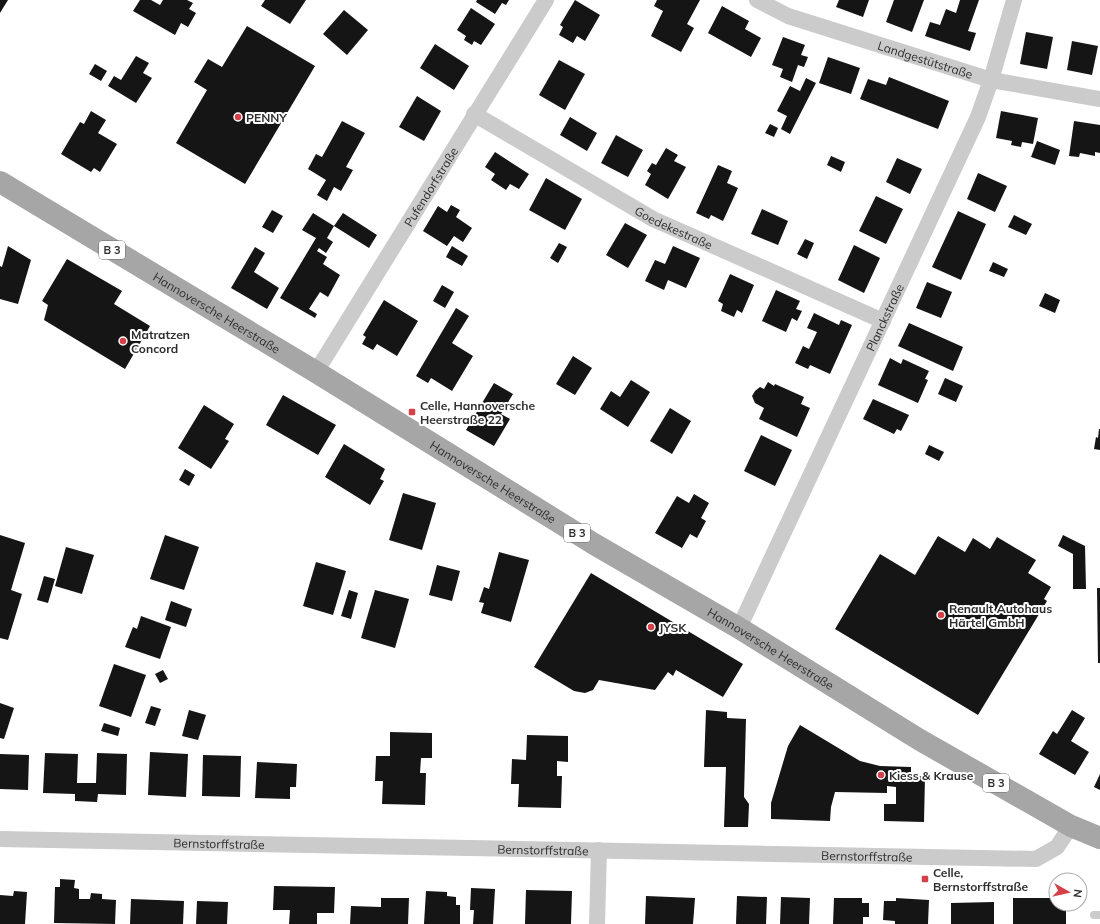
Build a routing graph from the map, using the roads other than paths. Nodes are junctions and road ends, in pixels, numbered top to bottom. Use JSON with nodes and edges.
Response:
{"nodes":[{"id":1,"x":546,"y":0,"type":"edge"},
{"id":2,"x":757,"y":0,"type":"edge"},
{"id":3,"x":1014,"y":0,"type":"edge"},
{"id":4,"x":991,"y":80,"type":"junction"},
{"id":5,"x":1100,"y":99,"type":"edge"},
{"id":6,"x":474,"y":114,"type":"junction"},
{"id":7,"x":0,"y":182,"type":"edge"},
{"id":8,"x":883,"y":321,"type":"junction"},
{"id":9,"x":316,"y":372,"type":"junction"},
{"id":10,"x":738,"y":628,"type":"junction"},
{"id":11,"x":1072,"y":826,"type":"junction"},
{"id":12,"x":1100,"y":838,"type":"edge"},
{"id":13,"x":0,"y":839,"type":"edge"},
{"id":14,"x":599,"y":850,"type":"junction"},
{"id":15,"x":597,"y":924,"type":"edge"}],
"edges":[{"from":1,"to":6,"type":"street","name":"Pufendorfstraße"},
{"from":2,"to":4,"type":"street","name":"Landgestütstraße"},
{"from":3,"to":4,"type":"street","name":"Planckstraße"},
{"from":4,"to":5,"type":"street","name":"Landgestütstraße"},
{"from":4,"to":8,"type":"street","name":"Planckstraße"},
{"from":6,"to":8,"type":"street","name":"Goedekestraße"},
{"from":6,"to":9,"type":"street","name":"Pufendorfstraße"},
{"from":7,"to":9,"type":"main road","name":"Hannoversche Heerstraße","number":"B 3"},
{"from":8,"to":10,"type":"street","name":"Planckstraße"},
{"from":9,"to":10,"type":"main road","name":"Hannoversche Heerstraße","number":"B 3"},
{"from":10,"to":11,"type":"main road","name":"Hannoversche Heerstraße","number":"B 3"},
{"from":11,"to":12,"type":"main road","number":"B 3"},
{"from":11,"to":14,"type":"street","name":"Bernstorffstraße"},
{"from":13,"to":14,"type":"street","name":"Bernstorffstraße"},
{"from":14,"to":15,"type":"street"}]}
